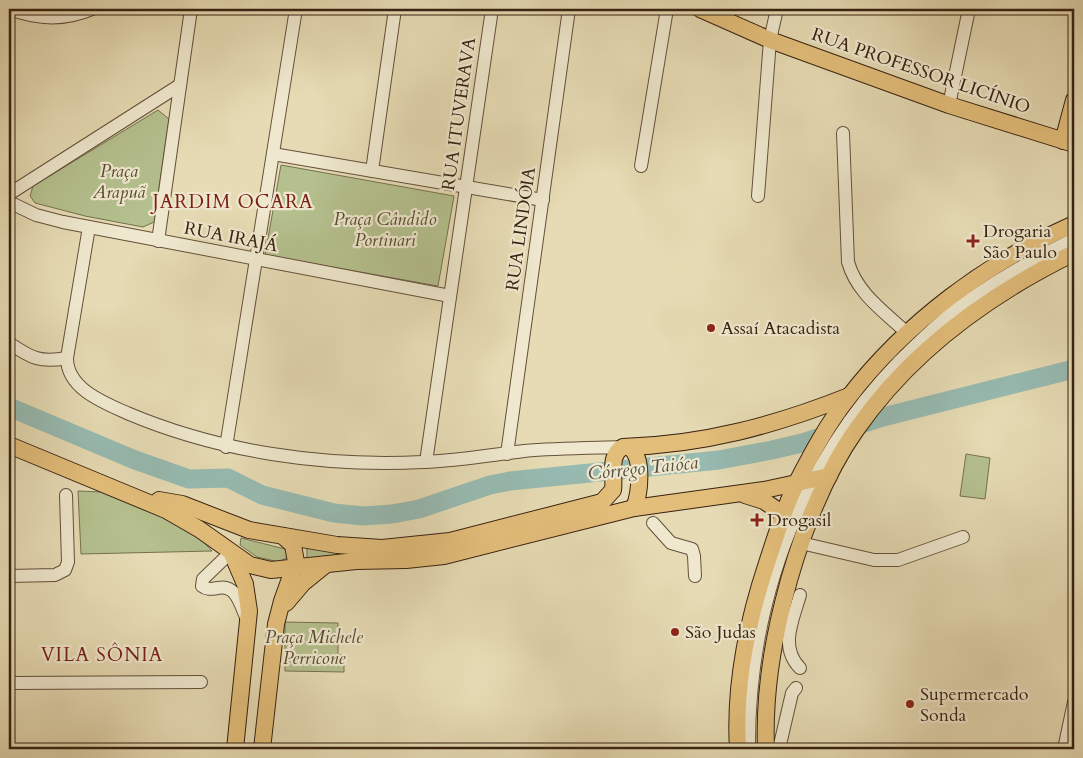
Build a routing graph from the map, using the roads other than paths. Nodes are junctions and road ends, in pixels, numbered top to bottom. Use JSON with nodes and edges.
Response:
{"nodes":[{"id":1,"x":10,"y":9,"type":"edge"},
{"id":2,"x":92,"y":9,"type":"edge"},
{"id":3,"x":191,"y":9,"type":"edge"},
{"id":4,"x":296,"y":9,"type":"edge"},
{"id":5,"x":395,"y":9,"type":"edge"},
{"id":6,"x":492,"y":9,"type":"edge"},
{"id":7,"x":569,"y":9,"type":"edge"},
{"id":8,"x":667,"y":9,"type":"edge"},
{"id":9,"x":700,"y":9,"type":"edge"},
{"id":10,"x":778,"y":9,"type":"edge"},
{"id":11,"x":969,"y":9,"type":"edge"},
{"id":12,"x":770,"y":40,"type":"junction"},
{"id":13,"x":180,"y":85,"type":"junction"},
{"id":14,"x":1074,"y":100,"type":"edge"},
{"id":15,"x":949,"y":105,"type":"junction"},
{"id":16,"x":843,"y":133,"type":"dead end"},
{"id":17,"x":1068,"y":142,"type":"edge"},
{"id":18,"x":273,"y":154,"type":"junction"},
{"id":19,"x":641,"y":166,"type":"dead end"},
{"id":20,"x":372,"y":171,"type":"junction"},
{"id":21,"x":466,"y":187,"type":"junction"},
{"id":22,"x":9,"y":194,"type":"edge"},
{"id":23,"x":758,"y":196,"type":"dead end"},
{"id":24,"x":543,"y":200,"type":"junction"},
{"id":25,"x":9,"y":202,"type":"edge"},
{"id":26,"x":1074,"y":213,"type":"edge"},
{"id":27,"x":1074,"y":224,"type":"edge"},
{"id":28,"x":89,"y":228,"type":"junction"},
{"id":29,"x":1074,"y":239,"type":"edge"},
{"id":30,"x":158,"y":241,"type":"junction"},
{"id":31,"x":1032,"y":244,"type":"junction"},
{"id":32,"x":1072,"y":254,"type":"edge"},
{"id":33,"x":256,"y":260,"type":"junction"},
{"id":34,"x":1020,"y":268,"type":"junction"},
{"id":35,"x":450,"y":296,"type":"junction"},
{"id":36,"x":908,"y":334,"type":"junction"},
{"id":37,"x":9,"y":343,"type":"edge"},
{"id":38,"x":67,"y":358,"type":"junction"},
{"id":39,"x":849,"y":396,"type":"junction"},
{"id":40,"x":860,"y":414,"type":"junction"},
{"id":41,"x":9,"y":445,"type":"edge"},
{"id":42,"x":226,"y":447,"type":"junction"},
{"id":43,"x":830,"y":450,"type":"junction"},
{"id":44,"x":507,"y":454,"type":"junction"},
{"id":45,"x":620,"y":454,"type":"junction"},
{"id":46,"x":426,"y":462,"type":"junction"},
{"id":47,"x":821,"y":478,"type":"junction"},
{"id":48,"x":796,"y":483,"type":"junction"},
{"id":49,"x":738,"y":494,"type":"junction"},
{"id":50,"x":66,"y":495,"type":"dead end"},
{"id":51,"x":133,"y":495,"type":"junction"},
{"id":52,"x":634,"y":508,"type":"junction"},
{"id":53,"x":783,"y":514,"type":"junction"},
{"id":54,"x":652,"y":523,"type":"dead end"},
{"id":55,"x":249,"y":530,"type":"junction"},
{"id":56,"x":282,"y":536,"type":"junction"},
{"id":57,"x":963,"y":537,"type":"dead end"},
{"id":58,"x":802,"y":543,"type":"junction"},
{"id":59,"x":231,"y":552,"type":"junction"},
{"id":60,"x":326,"y":565,"type":"junction"},
{"id":61,"x":295,"y":569,"type":"junction"},
{"id":62,"x":9,"y":576,"type":"edge"},
{"id":63,"x":695,"y":576,"type":"dead end"},
{"id":64,"x":800,"y":595,"type":"dead end"},
{"id":65,"x":278,"y":614,"type":"junction"},
{"id":66,"x":248,"y":621,"type":"junction"},
{"id":67,"x":800,"y":668,"type":"dead end"},
{"id":68,"x":201,"y":682,"type":"dead end"},
{"id":69,"x":9,"y":683,"type":"edge"},
{"id":70,"x":796,"y":688,"type":"dead end"},
{"id":71,"x":1074,"y":702,"type":"edge"},
{"id":72,"x":240,"y":703,"type":"junction"},
{"id":73,"x":267,"y":708,"type":"junction"},
{"id":74,"x":1068,"y":748,"type":"edge"},
{"id":75,"x":235,"y":749,"type":"edge"},
{"id":76,"x":262,"y":749,"type":"edge"},
{"id":77,"x":738,"y":749,"type":"edge"},
{"id":78,"x":750,"y":749,"type":"edge"},
{"id":79,"x":766,"y":749,"type":"edge"},
{"id":80,"x":779,"y":749,"type":"edge"}],
"edges":[{"from":1,"to":2,"type":"street"},
{"from":3,"to":13,"type":"street"},
{"from":4,"to":18,"type":"street"},
{"from":5,"to":20,"type":"street"},
{"from":6,"to":21,"type":"street","name":"RUA ITUVERAVA"},
{"from":7,"to":24,"type":"street","name":"RUA LINDÓIA"},
{"from":8,"to":19,"type":"street"},
{"from":9,"to":12,"type":"main road","name":"RUA PROFESSOR LICÍNIO"},
{"from":10,"to":12,"type":"street"},
{"from":11,"to":15,"type":"street"},
{"from":12,"to":15,"type":"main road","name":"RUA PROFESSOR LICÍNIO"},
{"from":12,"to":23,"type":"street"},
{"from":13,"to":22,"type":"street"},
{"from":13,"to":30,"type":"street"},
{"from":14,"to":17,"type":"main road"},
{"from":15,"to":17,"type":"main road","name":"RUA PROFESSOR LICÍNIO"},
{"from":16,"to":36,"type":"street"},
{"from":18,"to":20,"type":"street"},
{"from":18,"to":33,"type":"street"},
{"from":20,"to":21,"type":"street"},
{"from":21,"to":24,"type":"street"},
{"from":21,"to":35,"type":"street","name":"RUA ITUVERAVA"},
{"from":24,"to":44,"type":"street","name":"RUA LINDÓIA"},
{"from":25,"to":28,"type":"street","name":"RUA IRAJÁ"},
{"from":26,"to":31,"type":"main road"},
{"from":27,"to":31,"type":"main road"},
{"from":28,"to":30,"type":"street","name":"RUA IRAJÁ"},
{"from":28,"to":38,"type":"street"},
{"from":29,"to":34,"type":"street"},
{"from":30,"to":33,"type":"street","name":"RUA IRAJÁ"},
{"from":31,"to":36,"type":"main road"},
{"from":32,"to":34,"type":"street"},
{"from":32,"to":40,"type":"main road"},
{"from":33,"to":35,"type":"street","name":"RUA IRAJÁ"},
{"from":33,"to":42,"type":"street"},
{"from":34,"to":40,"type":"street"},
{"from":35,"to":46,"type":"street","name":"RUA ITUVERAVA"},
{"from":36,"to":39,"type":"main road"},
{"from":37,"to":38,"type":"street"},
{"from":38,"to":42,"type":"street"},
{"from":39,"to":43,"type":"main road"},
{"from":39,"to":45,"type":"main road"},
{"from":40,"to":43,"type":"main road"},
{"from":41,"to":51,"type":"main road"},
{"from":42,"to":46,"type":"street"},
{"from":43,"to":47,"type":"main road"},
{"from":43,"to":48,"type":"main road"},
{"from":44,"to":45,"type":"street"},
{"from":44,"to":46,"type":"street"},
{"from":45,"to":52,"type":"main road"},
{"from":45,"to":56,"type":"main road"},
{"from":47,"to":48,"type":"main road"},
{"from":47,"to":58,"type":"main road"},
{"from":47,"to":78,"type":"street"},
{"from":48,"to":49,"type":"main road"},
{"from":48,"to":53,"type":"main road"},
{"from":49,"to":52,"type":"main road"},
{"from":49,"to":53,"type":"main road"},
{"from":50,"to":62,"type":"street"},
{"from":51,"to":55,"type":"main road"},
{"from":51,"to":59,"type":"main road"},
{"from":52,"to":60,"type":"main road"},
{"from":53,"to":77,"type":"main road"},
{"from":54,"to":63,"type":"street"},
{"from":55,"to":56,"type":"main road"},
{"from":55,"to":59,"type":"main road"},
{"from":56,"to":61,"type":"main road"},
{"from":57,"to":58,"type":"street"},
{"from":58,"to":79,"type":"main road"},
{"from":59,"to":61,"type":"main road"},
{"from":59,"to":66,"type":"main road"},
{"from":59,"to":66,"type":"street"},
{"from":60,"to":61,"type":"main road"},
{"from":60,"to":65,"type":"main road"},
{"from":61,"to":65,"type":"main road"},
{"from":64,"to":67,"type":"street"},
{"from":65,"to":73,"type":"main road"},
{"from":66,"to":72,"type":"main road"},
{"from":68,"to":69,"type":"street"},
{"from":70,"to":80,"type":"street"},
{"from":71,"to":74,"type":"street"},
{"from":72,"to":73,"type":"main road"},
{"from":72,"to":75,"type":"main road"},
{"from":73,"to":76,"type":"main road"}]}
